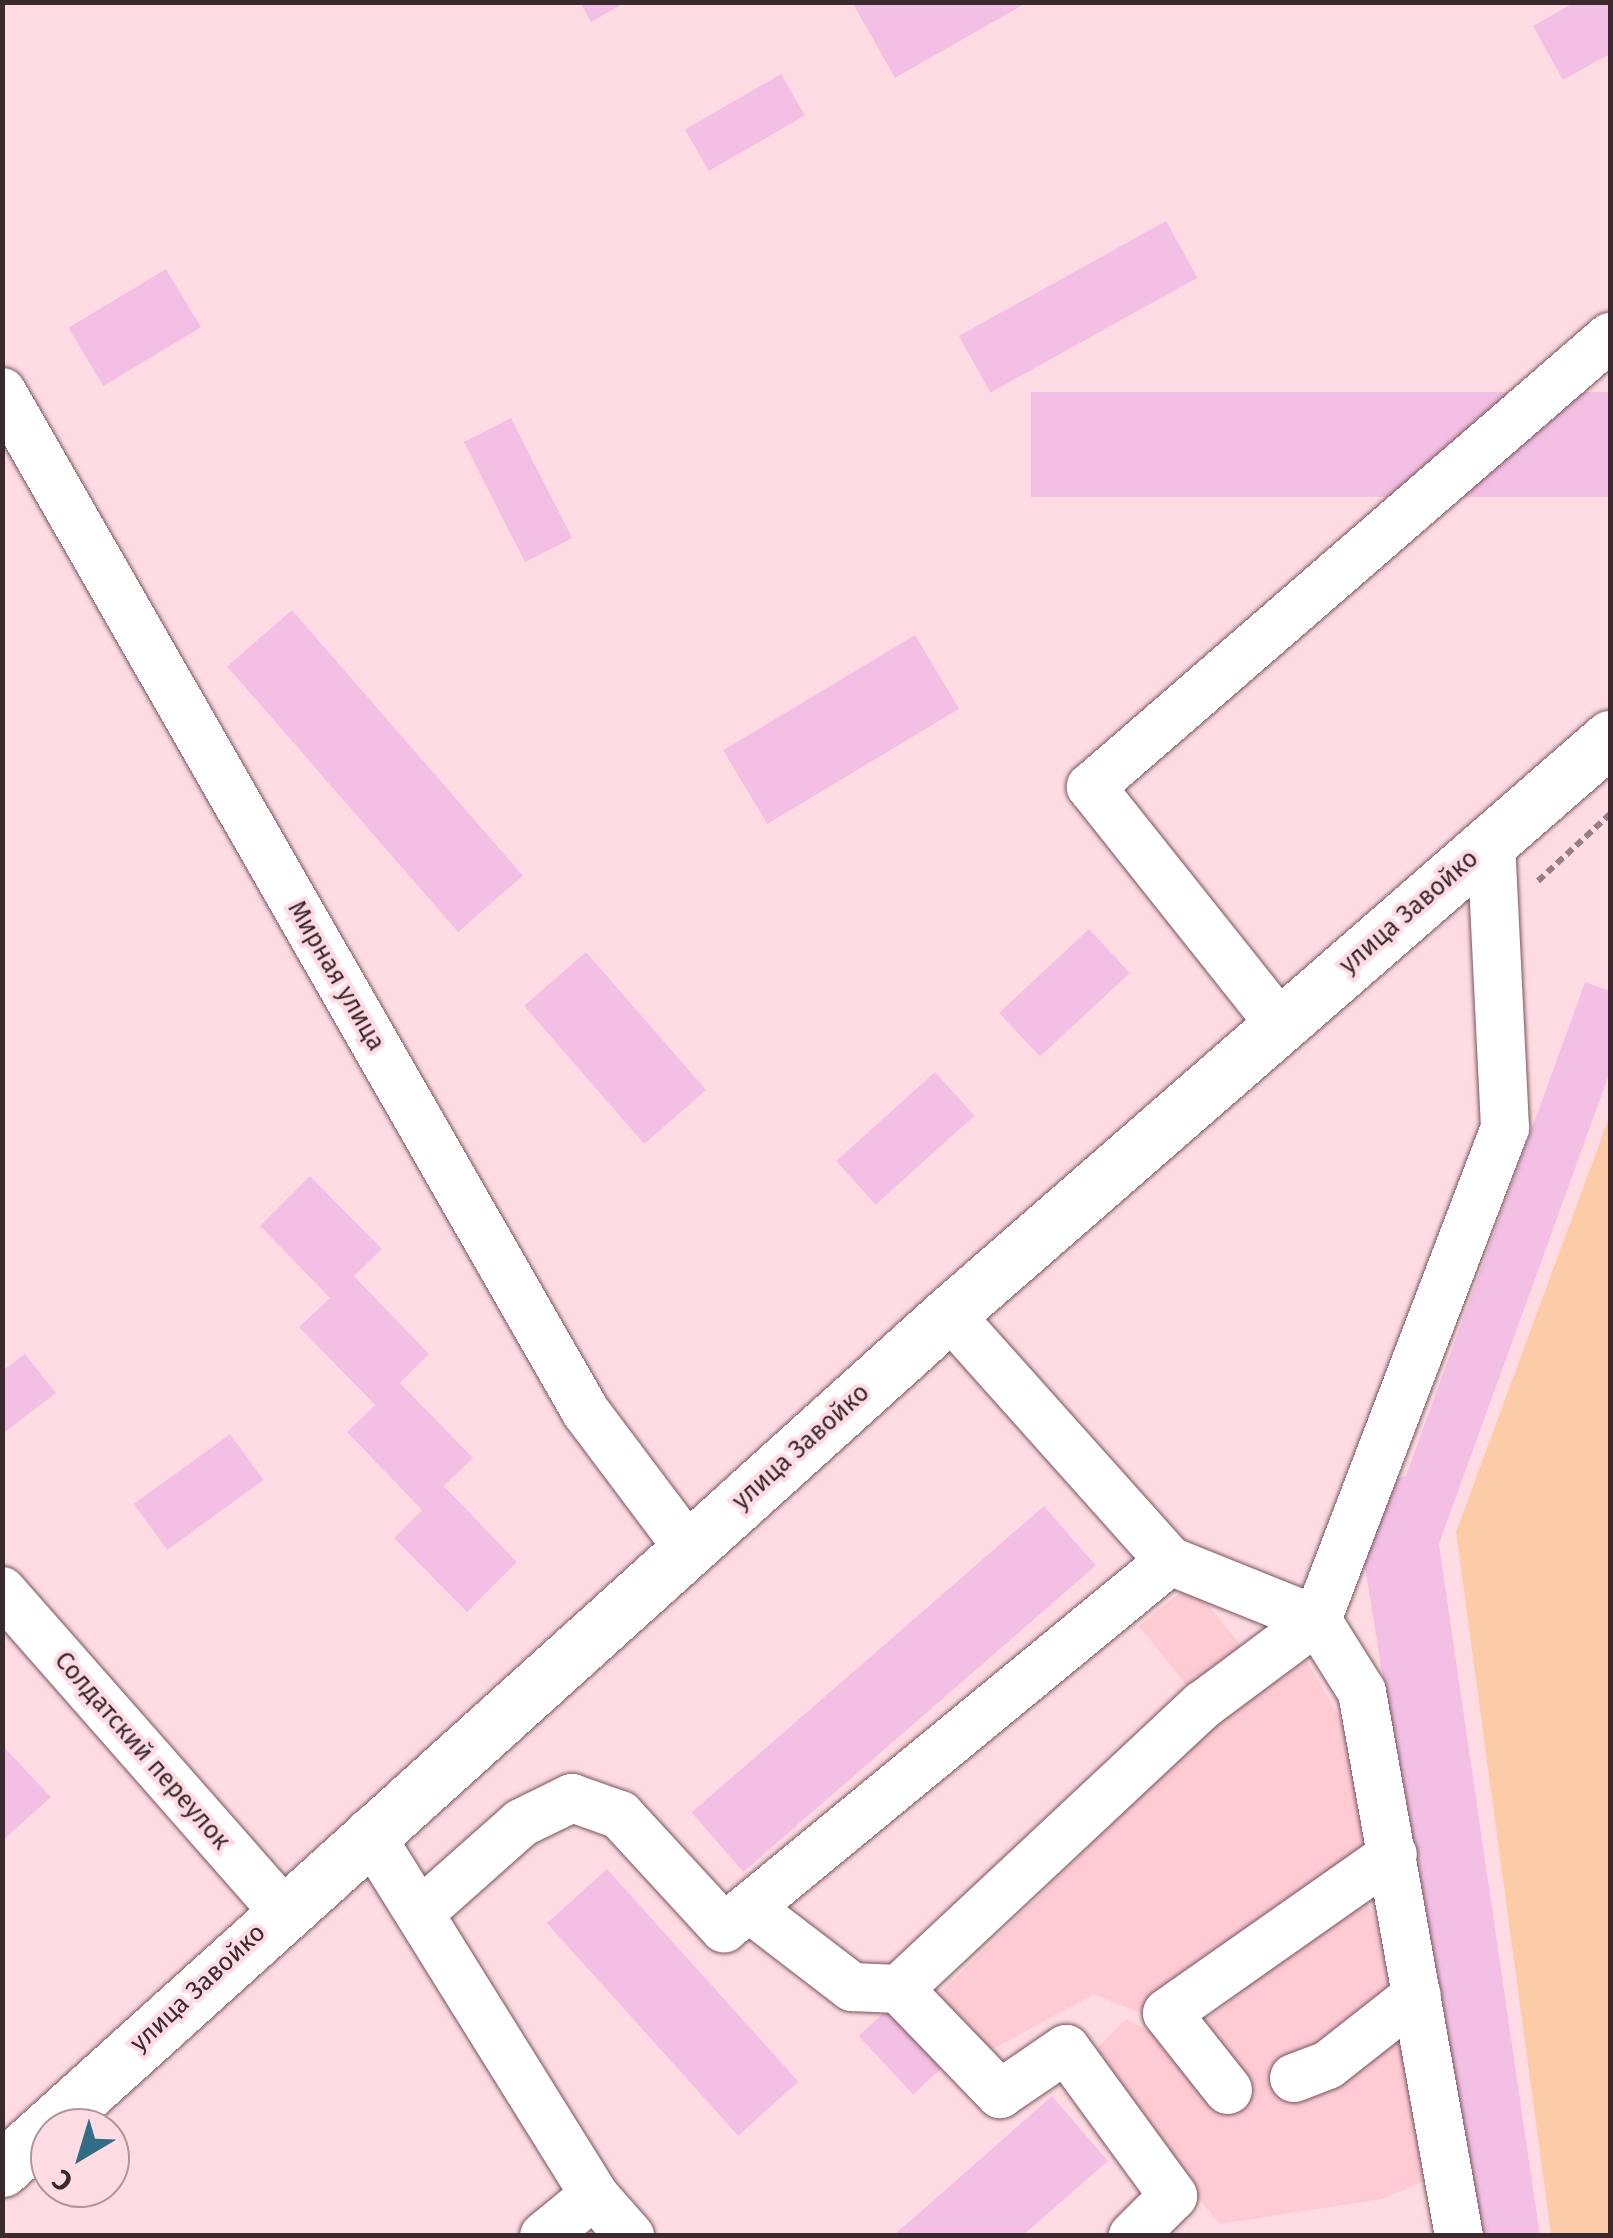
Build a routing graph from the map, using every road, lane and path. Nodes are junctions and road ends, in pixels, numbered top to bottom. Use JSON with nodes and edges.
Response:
{"nodes":[{"id":1,"x":1610,"y":338,"type":"edge"},
{"id":2,"x":2,"y":392,"type":"edge"},
{"id":3,"x":1610,"y":738,"type":"edge"},
{"id":4,"x":1610,"y":814,"type":"edge"},
{"id":5,"x":1491,"y":842,"type":"junction"},
{"id":6,"x":1495,"y":920,"type":"junction"},
{"id":7,"x":1279,"y":1024,"type":"junction"},
{"id":8,"x":949,"y":1314,"type":"junction"},
{"id":9,"x":688,"y":1548,"type":"junction"},
{"id":10,"x":1170,"y":1561,"type":"junction"},
{"id":11,"x":2,"y":1591,"type":"edge"},
{"id":12,"x":1316,"y":1620,"type":"junction"},
{"id":13,"x":369,"y":1833,"type":"junction"},
{"id":14,"x":1393,"y":1854,"type":"junction"},
{"id":15,"x":748,"y":1908,"type":"junction"},
{"id":16,"x":282,"y":1910,"type":"junction"},
{"id":17,"x":422,"y":1910,"type":"junction"},
{"id":18,"x":899,"y":1989,"type":"junction"},
{"id":19,"x":1417,"y":1995,"type":"junction"},
{"id":20,"x":1294,"y":2078,"type":"dead end"},
{"id":21,"x":1228,"y":2090,"type":"dead end"},
{"id":22,"x":2,"y":2169,"type":"edge"},
{"id":23,"x":594,"y":2196,"type":"junction"},
{"id":24,"x":544,"y":2236,"type":"edge"},
{"id":25,"x":630,"y":2236,"type":"edge"},
{"id":26,"x":1133,"y":2236,"type":"edge"},
{"id":27,"x":1458,"y":2236,"type":"edge"}],
"edges":[{"from":1,"to":7,"type":"street"},
{"from":2,"to":9,"type":"street","name":"Мирная улица"},
{"from":3,"to":5,"type":"main road","name":"улица Завойко"},
{"from":4,"to":6,"type":"path"},
{"from":5,"to":6,"type":"street"},
{"from":5,"to":7,"type":"main road","name":"улица Завойко"},
{"from":6,"to":12,"type":"street"},
{"from":7,"to":8,"type":"main road","name":"улица Завойко"},
{"from":8,"to":9,"type":"main road","name":"улица Завойко"},
{"from":8,"to":10,"type":"street"},
{"from":9,"to":13,"type":"main road","name":"улица Завойко"},
{"from":10,"to":12,"type":"street"},
{"from":10,"to":15,"type":"street"},
{"from":11,"to":16,"type":"street","name":"Солдатский переулок"},
{"from":12,"to":14,"type":"street"},
{"from":12,"to":18,"type":"street"},
{"from":13,"to":16,"type":"main road","name":"улица Завойко"},
{"from":13,"to":17,"type":"street"},
{"from":14,"to":19,"type":"street"},
{"from":14,"to":21,"type":"street"},
{"from":15,"to":17,"type":"street"},
{"from":15,"to":18,"type":"street"},
{"from":16,"to":22,"type":"main road","name":"улица Завойко"},
{"from":17,"to":23,"type":"street"},
{"from":18,"to":26,"type":"street"},
{"from":19,"to":20,"type":"street"},
{"from":19,"to":27,"type":"street"},
{"from":23,"to":24,"type":"street"},
{"from":23,"to":25,"type":"street"}]}
